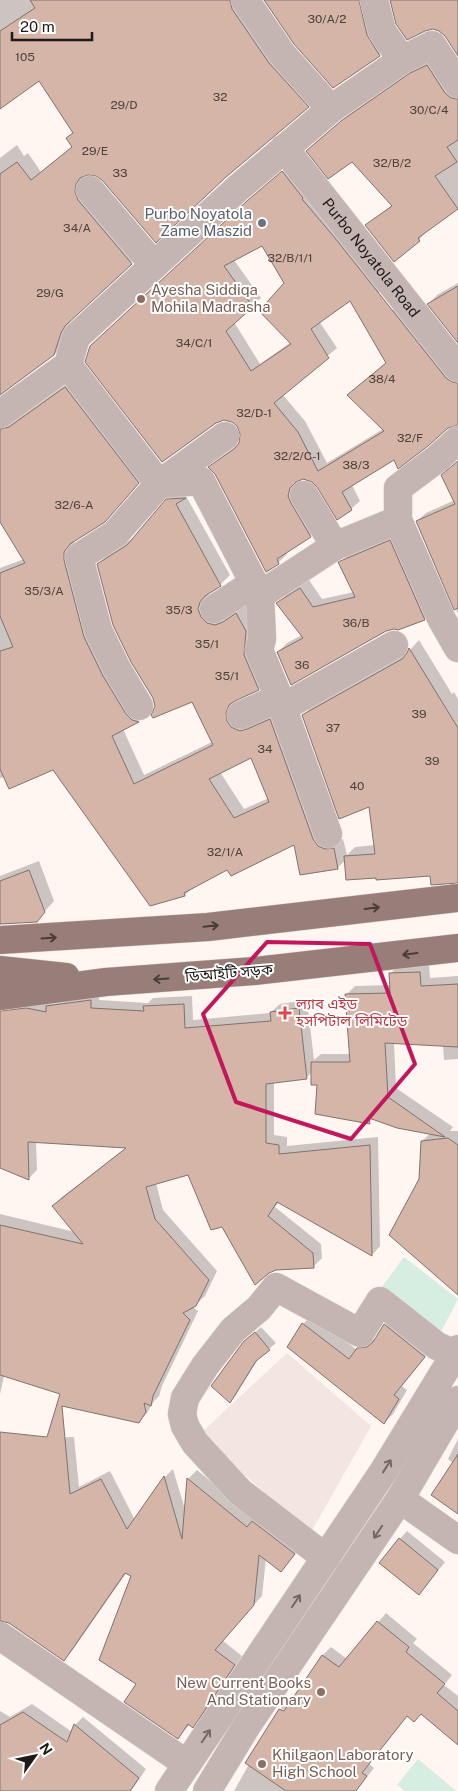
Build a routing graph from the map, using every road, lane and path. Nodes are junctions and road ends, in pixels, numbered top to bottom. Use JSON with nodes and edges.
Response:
{"nodes":[{"id":1,"x":245,"y":0,"type":"edge"},
{"id":2,"x":374,"y":0,"type":"edge"},
{"id":3,"x":402,"y":60,"type":"junction"},
{"id":4,"x":458,"y":84,"type":"edge"},
{"id":5,"x":330,"y":108,"type":"junction"},
{"id":6,"x":284,"y":148,"type":"junction"},
{"id":7,"x":90,"y":190,"type":"dead end"},
{"id":8,"x":154,"y":265,"type":"junction"},
{"id":9,"x":68,"y":365,"type":"junction"},
{"id":10,"x":458,"y":368,"type":"edge"},
{"id":11,"x":0,"y":414,"type":"edge"},
{"id":12,"x":225,"y":436,"type":"dead end"},
{"id":13,"x":458,"y":440,"type":"edge"},
{"id":14,"x":159,"y":484,"type":"junction"},
{"id":15,"x":304,"y":495,"type":"dead end"},
{"id":16,"x":398,"y":520,"type":"junction"},
{"id":17,"x":335,"y":546,"type":"junction"},
{"id":18,"x":257,"y":589,"type":"junction"},
{"id":19,"x":214,"y":609,"type":"dead end"},
{"id":20,"x":394,"y":645,"type":"dead end"},
{"id":21,"x":458,"y":648,"type":"edge"},
{"id":22,"x":281,"y":703,"type":"junction"},
{"id":23,"x":139,"y":706,"type":"dead end"},
{"id":24,"x":241,"y":715,"type":"dead end"},
{"id":25,"x":328,"y":834,"type":"dead end"},
{"id":26,"x":458,"y":898,"type":"edge"},
{"id":27,"x":0,"y":940,"type":"edge"},
{"id":28,"x":458,"y":948,"type":"edge"},
{"id":29,"x":1,"y":979,"type":"edge"},
{"id":30,"x":457,"y":1351,"type":"edge"},
{"id":31,"x":458,"y":1400,"type":"edge"},
{"id":32,"x":400,"y":1498,"type":"junction"},
{"id":33,"x":458,"y":1540,"type":"edge"},
{"id":34,"x":326,"y":1558,"type":"junction"},
{"id":35,"x":0,"y":1636,"type":"edge"},
{"id":36,"x":187,"y":1764,"type":"junction"},
{"id":37,"x":169,"y":1791,"type":"edge"},
{"id":38,"x":207,"y":1791,"type":"edge"}],
"edges":[{"from":1,"to":5,"type":"street"},
{"from":2,"to":3,"type":"street"},
{"from":3,"to":4,"type":"street"},
{"from":3,"to":5,"type":"street"},
{"from":5,"to":6,"type":"street"},
{"from":6,"to":8,"type":"street"},
{"from":6,"to":10,"type":"street","name":"Purbo Noyatola Road"},
{"from":7,"to":8,"type":"street"},
{"from":8,"to":9,"type":"street"},
{"from":9,"to":11,"type":"street"},
{"from":9,"to":14,"type":"street"},
{"from":12,"to":14,"type":"street"},
{"from":13,"to":16,"type":"street"},
{"from":14,"to":18,"type":"street"},
{"from":14,"to":23,"type":"street"},
{"from":15,"to":17,"type":"street"},
{"from":16,"to":17,"type":"street"},
{"from":16,"to":21,"type":"street"},
{"from":17,"to":18,"type":"street"},
{"from":18,"to":19,"type":"street"},
{"from":18,"to":22,"type":"street"},
{"from":20,"to":22,"type":"street"},
{"from":22,"to":24,"type":"street"},
{"from":22,"to":25,"type":"street"},
{"from":27,"to":26,"type":"main road","one_way":true},
{"from":28,"to":29,"type":"main road","name":"ডিআইটি সড়ক","one_way":true},
{"from":34,"to":30,"type":"street","one_way":true},
{"from":30,"to":34,"type":"street"},
{"from":31,"to":32,"type":"street"},
{"from":32,"to":33,"type":"street"},
{"from":32,"to":38,"type":"street","one_way":true},
{"from":36,"to":34,"type":"street","one_way":true},
{"from":35,"to":36,"type":"street"},
{"from":36,"to":37,"type":"street"}]}
